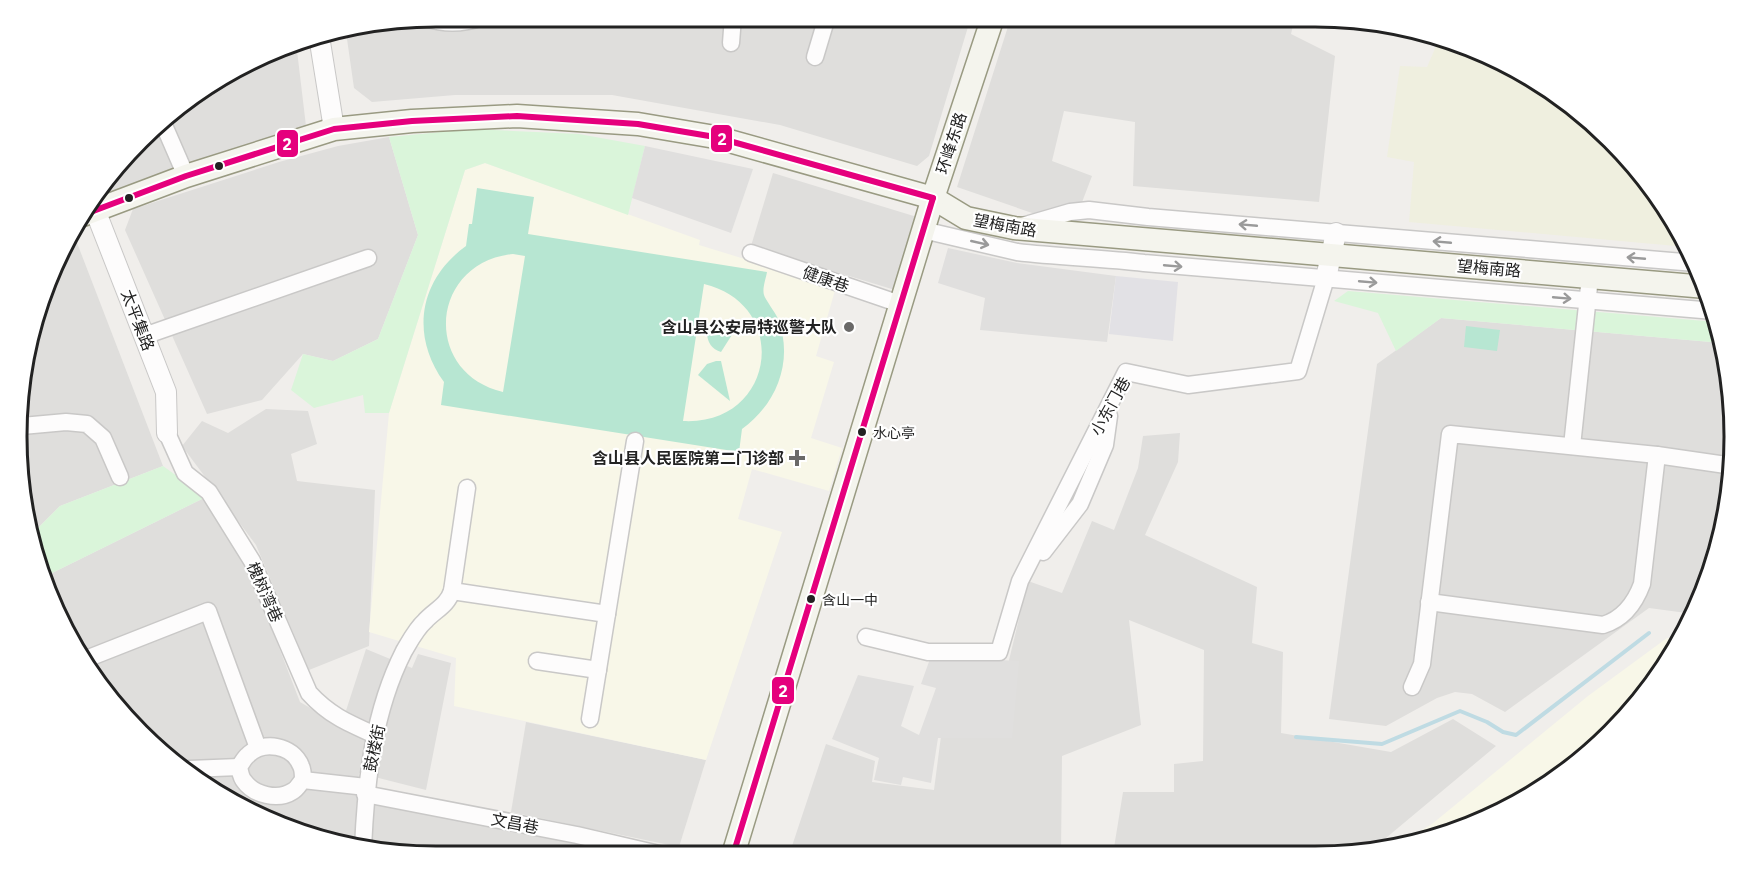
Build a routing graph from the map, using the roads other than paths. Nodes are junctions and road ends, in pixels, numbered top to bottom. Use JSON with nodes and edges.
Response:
{"nodes":[{"id":1,"x":733,"y":27,"type":"edge"},
{"id":2,"x":824,"y":27,"type":"edge"},
{"id":3,"x":990,"y":27,"type":"edge"},
{"id":4,"x":320,"y":44,"type":"edge"},
{"id":5,"x":731,"y":44,"type":"dead end"},
{"id":6,"x":815,"y":57,"type":"dead end"},
{"id":7,"x":166,"y":129,"type":"edge"},
{"id":8,"x":334,"y":129,"type":"junction"},
{"id":9,"x":186,"y":176,"type":"junction"},
{"id":10,"x":933,"y":198,"type":"junction"},
{"id":11,"x":95,"y":210,"type":"edge"},
{"id":12,"x":90,"y":218,"type":"edge"},
{"id":13,"x":1014,"y":228,"type":"junction"},
{"id":14,"x":923,"y":230,"type":"junction"},
{"id":15,"x":1336,"y":233,"type":"junction"},
{"id":16,"x":752,"y":253,"type":"dead end"},
{"id":17,"x":1331,"y":255,"type":"junction"},
{"id":18,"x":368,"y":258,"type":"dead end"},
{"id":19,"x":1685,"y":262,"type":"edge"},
{"id":20,"x":1590,"y":277,"type":"junction"},
{"id":21,"x":1326,"y":278,"type":"junction"},
{"id":22,"x":1695,"y":286,"type":"edge"},
{"id":23,"x":1587,"y":300,"type":"junction"},
{"id":24,"x":900,"y":304,"type":"junction"},
{"id":25,"x":1704,"y":310,"type":"edge"},
{"id":26,"x":144,"y":336,"type":"junction"},
{"id":27,"x":27,"y":426,"type":"edge"},
{"id":28,"x":167,"y":433,"type":"joint"},
{"id":29,"x":634,"y":441,"type":"dead end"},
{"id":30,"x":1572,"y":447,"type":"junction"},
{"id":31,"x":1657,"y":455,"type":"junction"},
{"id":32,"x":1723,"y":465,"type":"edge"},
{"id":33,"x":120,"y":477,"type":"dead end"},
{"id":34,"x":467,"y":488,"type":"dead end"},
{"id":35,"x":452,"y":591,"type":"junction"},
{"id":36,"x":1429,"y":602,"type":"junction"},
{"id":37,"x":607,"y":614,"type":"junction"},
{"id":38,"x":866,"y":637,"type":"dead end"},
{"id":39,"x":92,"y":657,"type":"edge"},
{"id":40,"x":537,"y":661,"type":"dead end"},
{"id":41,"x":598,"y":670,"type":"junction"},
{"id":42,"x":1412,"y":687,"type":"dead end"},
{"id":43,"x":590,"y":719,"type":"dead end"},
{"id":44,"x":375,"y":735,"type":"junction"},
{"id":45,"x":258,"y":748,"type":"junction"},
{"id":46,"x":239,"y":767,"type":"junction"},
{"id":47,"x":198,"y":769,"type":"edge"},
{"id":48,"x":303,"y":780,"type":"junction"},
{"id":49,"x":366,"y":790,"type":"junction"},
{"id":50,"x":363,"y":839,"type":"edge"},
{"id":51,"x":624,"y":846,"type":"edge"},
{"id":52,"x":736,"y":846,"type":"edge"}],
"edges":[{"from":1,"to":5,"type":"street"},
{"from":2,"to":6,"type":"street"},
{"from":3,"to":10,"type":"main road","name":"环峰东路"},
{"from":4,"to":8,"type":"street"},
{"from":7,"to":9,"type":"street"},
{"from":8,"to":9,"type":"main road","name":"望梅南路"},
{"from":8,"to":10,"type":"main road","name":"望梅南路"},
{"from":9,"to":11,"type":"main road","name":"望梅南路"},
{"from":10,"to":13,"type":"main road","name":"望梅南路"},
{"from":10,"to":14,"type":"main road","name":"环峰东路"},
{"from":12,"to":26,"type":"street","name":"太平集路"},
{"from":15,"to":13,"type":"street","one_way":true},
{"from":13,"to":17,"type":"main road","name":"望梅南路"},
{"from":14,"to":21,"type":"street","one_way":true},
{"from":14,"to":24,"type":"main road","name":"环峰东路"},
{"from":15,"to":17,"type":"street"},
{"from":19,"to":15,"type":"street","one_way":true},
{"from":16,"to":24,"type":"street","name":"健康巷"},
{"from":17,"to":20,"type":"main road","name":"望梅南路"},
{"from":17,"to":21,"type":"street"},
{"from":18,"to":26,"type":"street"},
{"from":20,"to":22,"type":"main road","name":"望梅南路"},
{"from":20,"to":23,"type":"street"},
{"from":21,"to":23,"type":"street","one_way":true},
{"from":21,"to":38,"type":"street","name":"小东门巷"},
{"from":23,"to":25,"type":"street"},
{"from":23,"to":30,"type":"street"},
{"from":24,"to":52,"type":"main road","name":"环峰东路"},
{"from":26,"to":28,"type":"street","name":"太平集路"},
{"from":27,"to":33,"type":"street"},
{"from":28,"to":44,"type":"street","name":"槐树湾巷"},
{"from":29,"to":37,"type":"street"},
{"from":30,"to":31,"type":"street"},
{"from":30,"to":36,"type":"street"},
{"from":31,"to":32,"type":"street"},
{"from":31,"to":36,"type":"street"},
{"from":34,"to":35,"type":"street"},
{"from":35,"to":37,"type":"street"},
{"from":35,"to":44,"type":"street","name":"鼓楼街"},
{"from":36,"to":42,"type":"street"},
{"from":37,"to":41,"type":"street"},
{"from":39,"to":45,"type":"street"},
{"from":40,"to":41,"type":"street"},
{"from":41,"to":43,"type":"street"},
{"from":44,"to":49,"type":"street","name":"鼓楼街"},
{"from":45,"to":46,"type":"street"},
{"from":45,"to":48,"type":"street"},
{"from":46,"to":47,"type":"street"},
{"from":46,"to":48,"type":"street"},
{"from":48,"to":49,"type":"street","name":"文昌巷"},
{"from":49,"to":50,"type":"street","name":"鼓楼街"},
{"from":49,"to":51,"type":"street","name":"文昌巷"}]}
